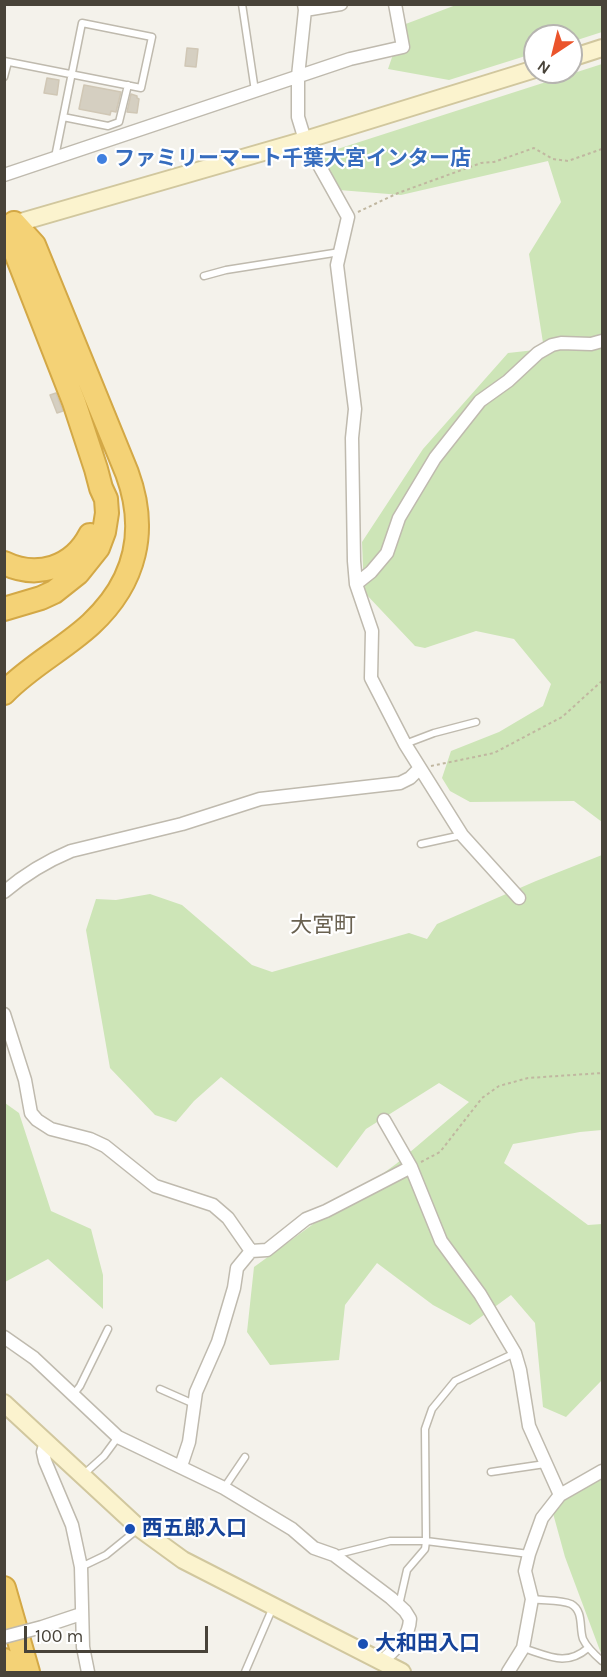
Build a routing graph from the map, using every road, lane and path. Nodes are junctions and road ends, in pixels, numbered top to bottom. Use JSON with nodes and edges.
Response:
{"nodes":[{"id":1,"x":242,"y":4,"type":"edge"},
{"id":2,"x":341,"y":4,"type":"edge"},
{"id":3,"x":395,"y":4,"type":"edge"},
{"id":4,"x":305,"y":7,"type":"edge"},
{"id":5,"x":603,"y":48,"type":"edge"},
{"id":6,"x":583,"y":54,"type":"edge"},
{"id":7,"x":6,"y":61,"type":"edge"},
{"id":8,"x":523,"y":73,"type":"edge"},
{"id":9,"x":72,"y":74,"type":"junction"},
{"id":10,"x":298,"y":76,"type":"junction"},
{"id":11,"x":4,"y":77,"type":"edge"},
{"id":12,"x":128,"y":85,"type":"junction"},
{"id":13,"x":255,"y":91,"type":"junction"},
{"id":14,"x":63,"y":117,"type":"junction"},
{"id":15,"x":305,"y":140,"type":"junction"},
{"id":16,"x":603,"y":149,"type":"edge"},
{"id":17,"x":55,"y":158,"type":"junction"},
{"id":18,"x":4,"y":175,"type":"edge"},
{"id":19,"x":348,"y":217,"type":"junction"},
{"id":20,"x":9,"y":225,"type":"edge"},
{"id":21,"x":340,"y":252,"type":"junction"},
{"id":22,"x":204,"y":276,"type":"dead end"},
{"id":23,"x":603,"y":341,"type":"edge"},
{"id":24,"x":126,"y":472,"type":"junction"},
{"id":25,"x":101,"y":488,"type":"junction"},
{"id":26,"x":4,"y":563,"type":"edge"},
{"id":27,"x":356,"y":584,"type":"junction"},
{"id":28,"x":4,"y":609,"type":"edge"},
{"id":29,"x":4,"y":623,"type":"edge"},
{"id":30,"x":603,"y":681,"type":"edge"},
{"id":31,"x":4,"y":693,"type":"edge"},
{"id":32,"x":476,"y":722,"type":"dead end"},
{"id":33,"x":405,"y":744,"type":"junction"},
{"id":34,"x":420,"y":768,"type":"junction"},
{"id":35,"x":462,"y":835,"type":"junction"},
{"id":36,"x":421,"y":844,"type":"dead end"},
{"id":37,"x":4,"y":892,"type":"edge"},
{"id":38,"x":519,"y":898,"type":"dead end"},
{"id":39,"x":4,"y":1014,"type":"edge"},
{"id":40,"x":603,"y":1073,"type":"edge"},
{"id":41,"x":384,"y":1120,"type":"dead end"},
{"id":42,"x":411,"y":1167,"type":"junction"},
{"id":43,"x":251,"y":1251,"type":"junction"},
{"id":44,"x":108,"y":1329,"type":"dead end"},
{"id":45,"x":4,"y":1337,"type":"edge"},
{"id":46,"x":515,"y":1353,"type":"junction"},
{"id":47,"x":160,"y":1389,"type":"dead end"},
{"id":48,"x":73,"y":1395,"type":"junction"},
{"id":49,"x":4,"y":1402,"type":"edge"},
{"id":50,"x":195,"y":1404,"type":"junction"},
{"id":51,"x":118,"y":1437,"type":"junction"},
{"id":52,"x":46,"y":1442,"type":"junction"},
{"id":53,"x":245,"y":1457,"type":"dead end"},
{"id":54,"x":546,"y":1464,"type":"junction"},
{"id":55,"x":181,"y":1466,"type":"junction"},
{"id":56,"x":603,"y":1471,"type":"edge"},
{"id":57,"x":491,"y":1472,"type":"dead end"},
{"id":58,"x":82,"y":1476,"type":"junction"},
{"id":59,"x":224,"y":1488,"type":"junction"},
{"id":60,"x":560,"y":1495,"type":"junction"},
{"id":61,"x":139,"y":1528,"type":"junction"},
{"id":62,"x":426,"y":1541,"type":"junction"},
{"id":63,"x":529,"y":1554,"type":"junction"},
{"id":64,"x":334,"y":1555,"type":"junction"},
{"id":65,"x":81,"y":1567,"type":"junction"},
{"id":66,"x":4,"y":1588,"type":"edge"},
{"id":67,"x":532,"y":1599,"type":"junction"},
{"id":68,"x":399,"y":1605,"type":"junction"},
{"id":69,"x":273,"y":1606,"type":"junction"},
{"id":70,"x":81,"y":1614,"type":"junction"},
{"id":71,"x":4,"y":1637,"type":"edge"},
{"id":72,"x":523,"y":1648,"type":"junction"},
{"id":73,"x":588,"y":1648,"type":"junction"},
{"id":74,"x":4,"y":1660,"type":"edge"},
{"id":75,"x":603,"y":1661,"type":"edge"},
{"id":76,"x":381,"y":1662,"type":"junction"},
{"id":77,"x":9,"y":1672,"type":"edge"},
{"id":78,"x":28,"y":1672,"type":"edge"},
{"id":79,"x":88,"y":1672,"type":"edge"},
{"id":80,"x":245,"y":1672,"type":"edge"},
{"id":81,"x":402,"y":1672,"type":"edge"},
{"id":82,"x":508,"y":1672,"type":"edge"}],
"edges":[{"from":1,"to":13,"type":"lane"},
{"from":2,"to":4,"type":"street"},
{"from":3,"to":10,"type":"street"},
{"from":4,"to":10,"type":"street"},
{"from":5,"to":6,"type":"street"},
{"from":7,"to":9,"type":"lane"},
{"from":7,"to":11,"type":"lane"},
{"from":8,"to":15,"type":"street"},
{"from":9,"to":12,"type":"lane"},
{"from":9,"to":12,"type":"lane"},
{"from":9,"to":14,"type":"lane"},
{"from":10,"to":13,"type":"street"},
{"from":10,"to":15,"type":"street"},
{"from":12,"to":14,"type":"lane"},
{"from":13,"to":17,"type":"street"},
{"from":14,"to":17,"type":"lane"},
{"from":15,"to":19,"type":"street"},
{"from":15,"to":20,"type":"street"},
{"from":16,"to":19,"type":"path"},
{"from":17,"to":18,"type":"street"},
{"from":19,"to":21,"type":"street"},
{"from":20,"to":24,"type":"highway"},
{"from":20,"to":25,"type":"highway"},
{"from":21,"to":22,"type":"lane"},
{"from":21,"to":27,"type":"street"},
{"from":23,"to":27,"type":"street"},
{"from":24,"to":29,"type":"highway"},
{"from":24,"to":31,"type":"highway"},
{"from":25,"to":26,"type":"highway"},
{"from":25,"to":28,"type":"highway"},
{"from":27,"to":33,"type":"street"},
{"from":30,"to":34,"type":"path"},
{"from":32,"to":33,"type":"lane"},
{"from":33,"to":34,"type":"street"},
{"from":34,"to":35,"type":"street"},
{"from":34,"to":37,"type":"street"},
{"from":35,"to":36,"type":"lane"},
{"from":35,"to":38,"type":"street"},
{"from":39,"to":43,"type":"street"},
{"from":40,"to":42,"type":"path"},
{"from":41,"to":42,"type":"street"},
{"from":42,"to":43,"type":"street"},
{"from":42,"to":46,"type":"street"},
{"from":43,"to":50,"type":"street"},
{"from":44,"to":48,"type":"lane"},
{"from":45,"to":48,"type":"street"},
{"from":46,"to":54,"type":"street"},
{"from":46,"to":62,"type":"lane"},
{"from":47,"to":50,"type":"lane"},
{"from":48,"to":51,"type":"street"},
{"from":49,"to":52,"type":"street"},
{"from":50,"to":55,"type":"street"},
{"from":51,"to":55,"type":"street"},
{"from":51,"to":58,"type":"lane"},
{"from":52,"to":58,"type":"street"},
{"from":52,"to":65,"type":"street"},
{"from":53,"to":59,"type":"lane"},
{"from":54,"to":57,"type":"lane"},
{"from":54,"to":60,"type":"street"},
{"from":55,"to":59,"type":"street"},
{"from":56,"to":60,"type":"street"},
{"from":58,"to":61,"type":"street"},
{"from":59,"to":64,"type":"street"},
{"from":60,"to":63,"type":"street"},
{"from":61,"to":65,"type":"lane"},
{"from":61,"to":69,"type":"street"},
{"from":62,"to":63,"type":"lane"},
{"from":62,"to":64,"type":"lane"},
{"from":62,"to":68,"type":"lane"},
{"from":63,"to":67,"type":"street"},
{"from":64,"to":68,"type":"street"},
{"from":65,"to":70,"type":"street"},
{"from":66,"to":78,"type":"highway"},
{"from":67,"to":72,"type":"street"},
{"from":67,"to":73,"type":"lane"},
{"from":68,"to":76,"type":"street"},
{"from":69,"to":76,"type":"street"},
{"from":69,"to":80,"type":"lane"},
{"from":70,"to":71,"type":"street","bridge":true},
{"from":70,"to":79,"type":"street"},
{"from":72,"to":73,"type":"lane"},
{"from":72,"to":82,"type":"street"},
{"from":73,"to":75,"type":"lane"},
{"from":74,"to":77,"type":"highway"},
{"from":76,"to":81,"type":"street"}]}
